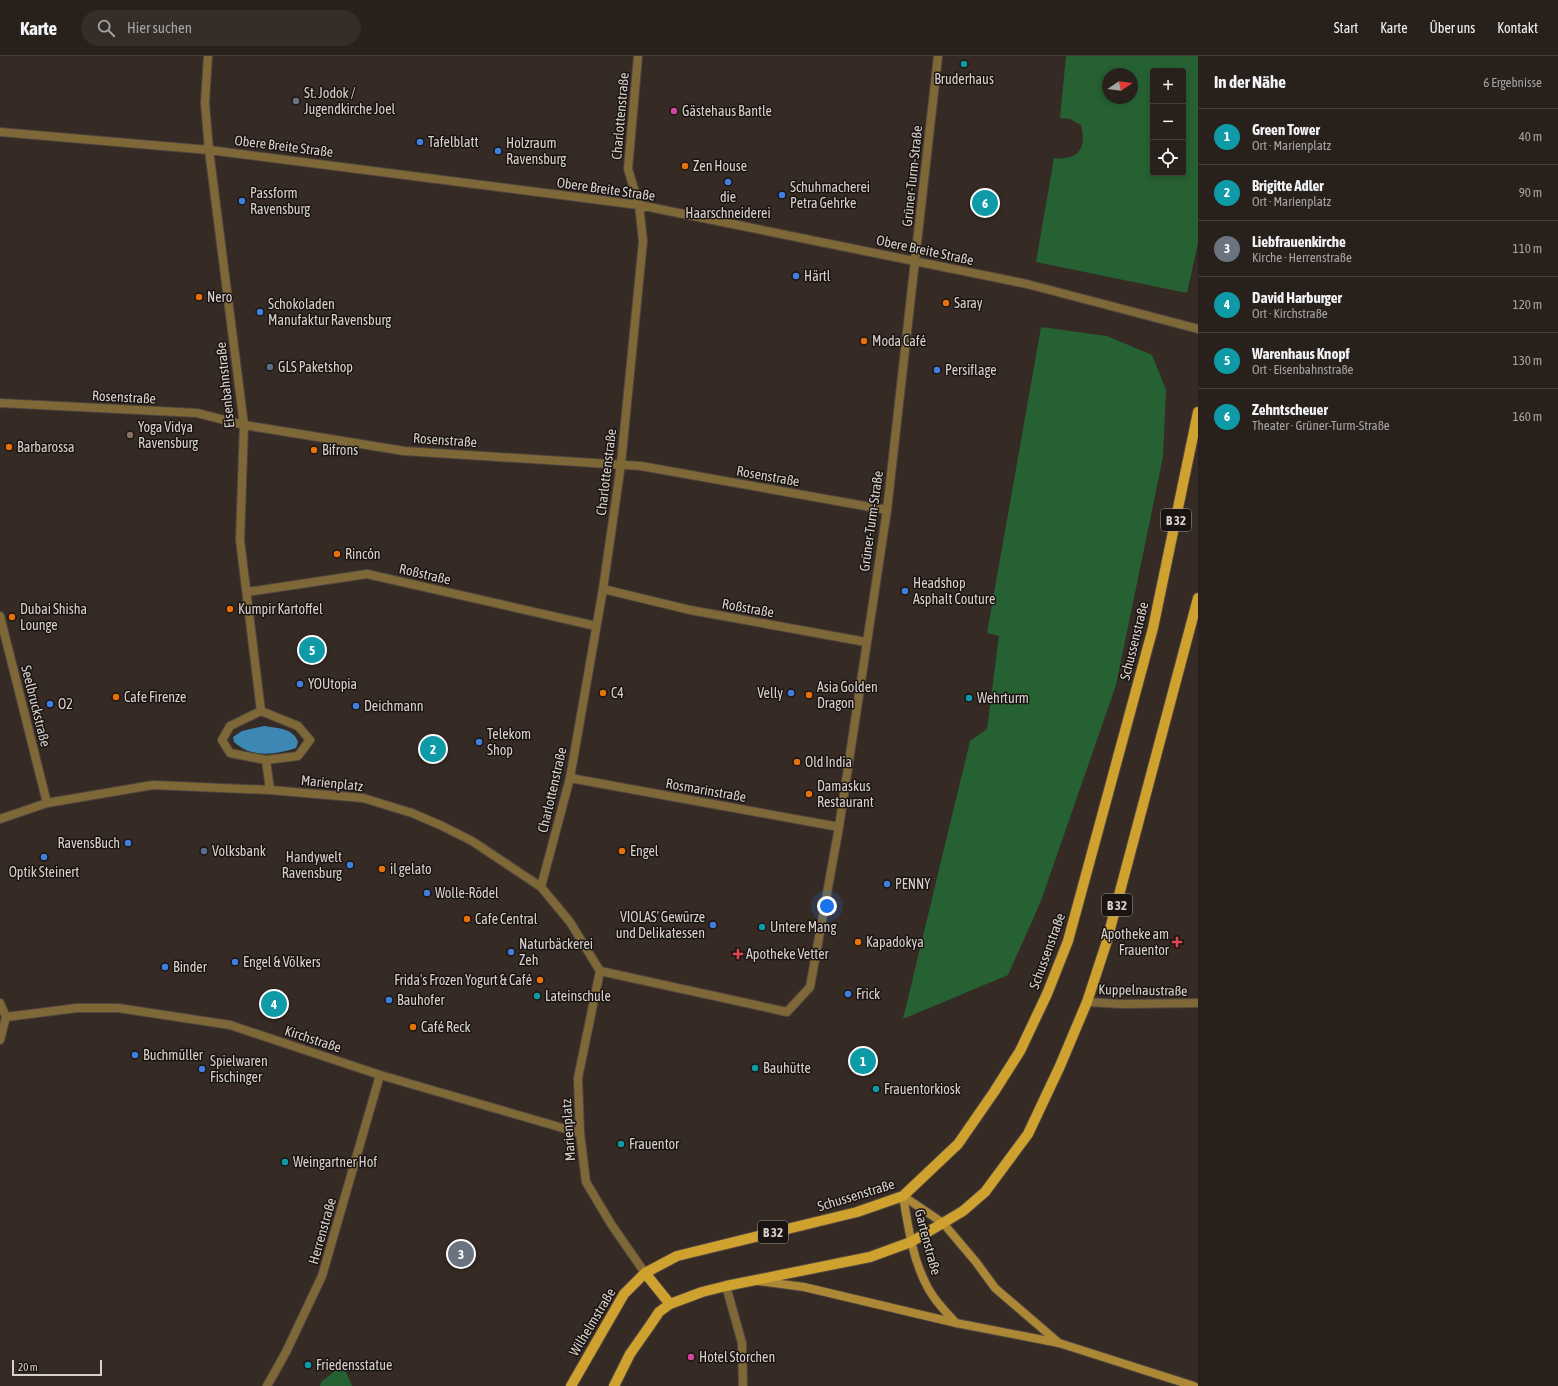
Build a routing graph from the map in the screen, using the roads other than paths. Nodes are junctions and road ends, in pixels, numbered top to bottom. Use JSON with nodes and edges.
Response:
{"nodes":[{"id":1,"x":208,"y":56,"type":"edge"},
{"id":2,"x":638,"y":56,"type":"edge"},
{"id":3,"x":938,"y":56,"type":"edge"},
{"id":4,"x":0,"y":132,"type":"edge"},
{"id":5,"x":210,"y":150,"type":"junction"},
{"id":6,"x":639,"y":205,"type":"junction"},
{"id":7,"x":916,"y":261,"type":"junction"},
{"id":8,"x":1198,"y":329,"type":"edge"},
{"id":9,"x":0,"y":403,"type":"edge"},
{"id":10,"x":1198,"y":412,"type":"edge"},
{"id":11,"x":244,"y":424,"type":"junction"},
{"id":12,"x":621,"y":464,"type":"junction"},
{"id":13,"x":887,"y":510,"type":"junction"},
{"id":14,"x":603,"y":589,"type":"junction"},
{"id":15,"x":247,"y":592,"type":"junction"},
{"id":16,"x":1198,"y":598,"type":"edge"},
{"id":17,"x":0,"y":616,"type":"edge"},
{"id":18,"x":596,"y":626,"type":"junction"},
{"id":19,"x":866,"y":642,"type":"junction"},
{"id":20,"x":261,"y":710,"type":"junction"},
{"id":21,"x":266,"y":760,"type":"junction"},
{"id":22,"x":570,"y":778,"type":"junction"},
{"id":23,"x":270,"y":790,"type":"junction"},
{"id":24,"x":47,"y":803,"type":"junction"},
{"id":25,"x":0,"y":819,"type":"edge"},
{"id":26,"x":839,"y":827,"type":"junction"},
{"id":27,"x":541,"y":887,"type":"junction"},
{"id":28,"x":600,"y":971,"type":"junction"},
{"id":29,"x":1087,"y":1002,"type":"junction"},
{"id":30,"x":0,"y":1003,"type":"edge"},
{"id":31,"x":1198,"y":1003,"type":"edge"},
{"id":32,"x":6,"y":1017,"type":"junction"},
{"id":33,"x":0,"y":1040,"type":"edge"},
{"id":34,"x":380,"y":1074,"type":"junction"},
{"id":35,"x":580,"y":1133,"type":"junction"},
{"id":36,"x":903,"y":1196,"type":"junction"},
{"id":37,"x":943,"y":1223,"type":"junction"},
{"id":38,"x":911,"y":1242,"type":"junction"},
{"id":39,"x":645,"y":1273,"type":"junction"},
{"id":40,"x":752,"y":1281,"type":"junction"},
{"id":41,"x":726,"y":1286,"type":"junction"},
{"id":42,"x":670,"y":1304,"type":"junction"},
{"id":43,"x":956,"y":1323,"type":"junction"},
{"id":44,"x":1059,"y":1343,"type":"junction"},
{"id":45,"x":267,"y":1386,"type":"edge"},
{"id":46,"x":571,"y":1386,"type":"edge"},
{"id":47,"x":614,"y":1386,"type":"edge"},
{"id":48,"x":743,"y":1386,"type":"edge"},
{"id":49,"x":1194,"y":1386,"type":"edge"}],
"edges":[{"from":1,"to":5,"type":"street","name":"Eisenbahnstraße"},
{"from":2,"to":6,"type":"street","name":"Charlottenstraße"},
{"from":3,"to":7,"type":"street","name":"Grüner-Turm-Straße"},
{"from":4,"to":5,"type":"street","name":"Obere Breite Straße"},
{"from":5,"to":6,"type":"street","name":"Obere Breite Straße"},
{"from":5,"to":11,"type":"street","name":"Eisenbahnstraße"},
{"from":6,"to":7,"type":"street","name":"Obere Breite Straße"},
{"from":6,"to":12,"type":"street","name":"Charlottenstraße"},
{"from":7,"to":8,"type":"street","name":"Obere Breite Straße"},
{"from":7,"to":13,"type":"street","name":"Grüner-Turm-Straße"},
{"from":9,"to":11,"type":"street","name":"Rosenstraße"},
{"from":10,"to":36,"type":"main road","name":"Schussenstraße","number":"B 32"},
{"from":11,"to":12,"type":"street","name":"Rosenstraße"},
{"from":11,"to":15,"type":"street","name":"Eisenbahnstraße"},
{"from":12,"to":13,"type":"street","name":"Rosenstraße"},
{"from":12,"to":14,"type":"street","name":"Charlottenstraße"},
{"from":13,"to":19,"type":"street","name":"Grüner-Turm-Straße"},
{"from":14,"to":18,"type":"street","name":"Charlottenstraße"},
{"from":14,"to":19,"type":"street","name":"Roßstraße"},
{"from":15,"to":18,"type":"street","name":"Roßstraße"},
{"from":15,"to":20,"type":"street","name":"Eisenbahnstraße"},
{"from":16,"to":29,"type":"main road","number":"B 32"},
{"from":17,"to":24,"type":"street","name":"Seelbruckstraße"},
{"from":18,"to":22,"type":"street","name":"Charlottenstraße"},
{"from":19,"to":26,"type":"street","name":"Grüner-Turm-Straße"},
{"from":20,"to":21,"type":"street"},
{"from":20,"to":21,"type":"street"},
{"from":21,"to":23,"type":"street"},
{"from":22,"to":26,"type":"street","name":"Rosmarinstraße"},
{"from":22,"to":27,"type":"street","name":"Charlottenstraße"},
{"from":23,"to":24,"type":"street","name":"Marienplatz"},
{"from":23,"to":27,"type":"street","name":"Marienplatz"},
{"from":24,"to":25,"type":"street","name":"Marienplatz"},
{"from":26,"to":28,"type":"street","name":"Grüner-Turm-Straße"},
{"from":27,"to":28,"type":"street","name":"Marienplatz"},
{"from":28,"to":35,"type":"street","name":"Marienplatz"},
{"from":29,"to":31,"type":"street","name":"Kuppelnaustraße"},
{"from":29,"to":37,"type":"main road","number":"B 32"},
{"from":30,"to":32,"type":"street"},
{"from":32,"to":33,"type":"street"},
{"from":32,"to":34,"type":"street","name":"Kirchstraße"},
{"from":34,"to":35,"type":"street","name":"Kirchstraße"},
{"from":34,"to":45,"type":"street","name":"Herrenstraße"},
{"from":35,"to":39,"type":"street","name":"Marienplatz"},
{"from":36,"to":37,"type":"main road","name":"Gartenstraße"},
{"from":36,"to":38,"type":"main road","name":"Gartenstraße"},
{"from":36,"to":39,"type":"main road","name":"Schussenstraße","number":"B 32"},
{"from":37,"to":38,"type":"main road","number":"B 32"},
{"from":37,"to":44,"type":"main road","name":"Gartenstraße"},
{"from":38,"to":40,"type":"main road","number":"B 32"},
{"from":38,"to":43,"type":"main road","name":"Gartenstraße"},
{"from":39,"to":42,"type":"main road"},
{"from":39,"to":46,"type":"main road","name":"Wilhelmstraße","number":"B 32"},
{"from":40,"to":41,"type":"main road","number":"B 32"},
{"from":40,"to":43,"type":"main road"},
{"from":41,"to":42,"type":"main road","number":"B 32"},
{"from":41,"to":48,"type":"street"},
{"from":42,"to":47,"type":"main road","number":"B 32"},
{"from":43,"to":44,"type":"main road","name":"Gartenstraße"},
{"from":44,"to":49,"type":"main road","name":"Gartenstraße"}]}
